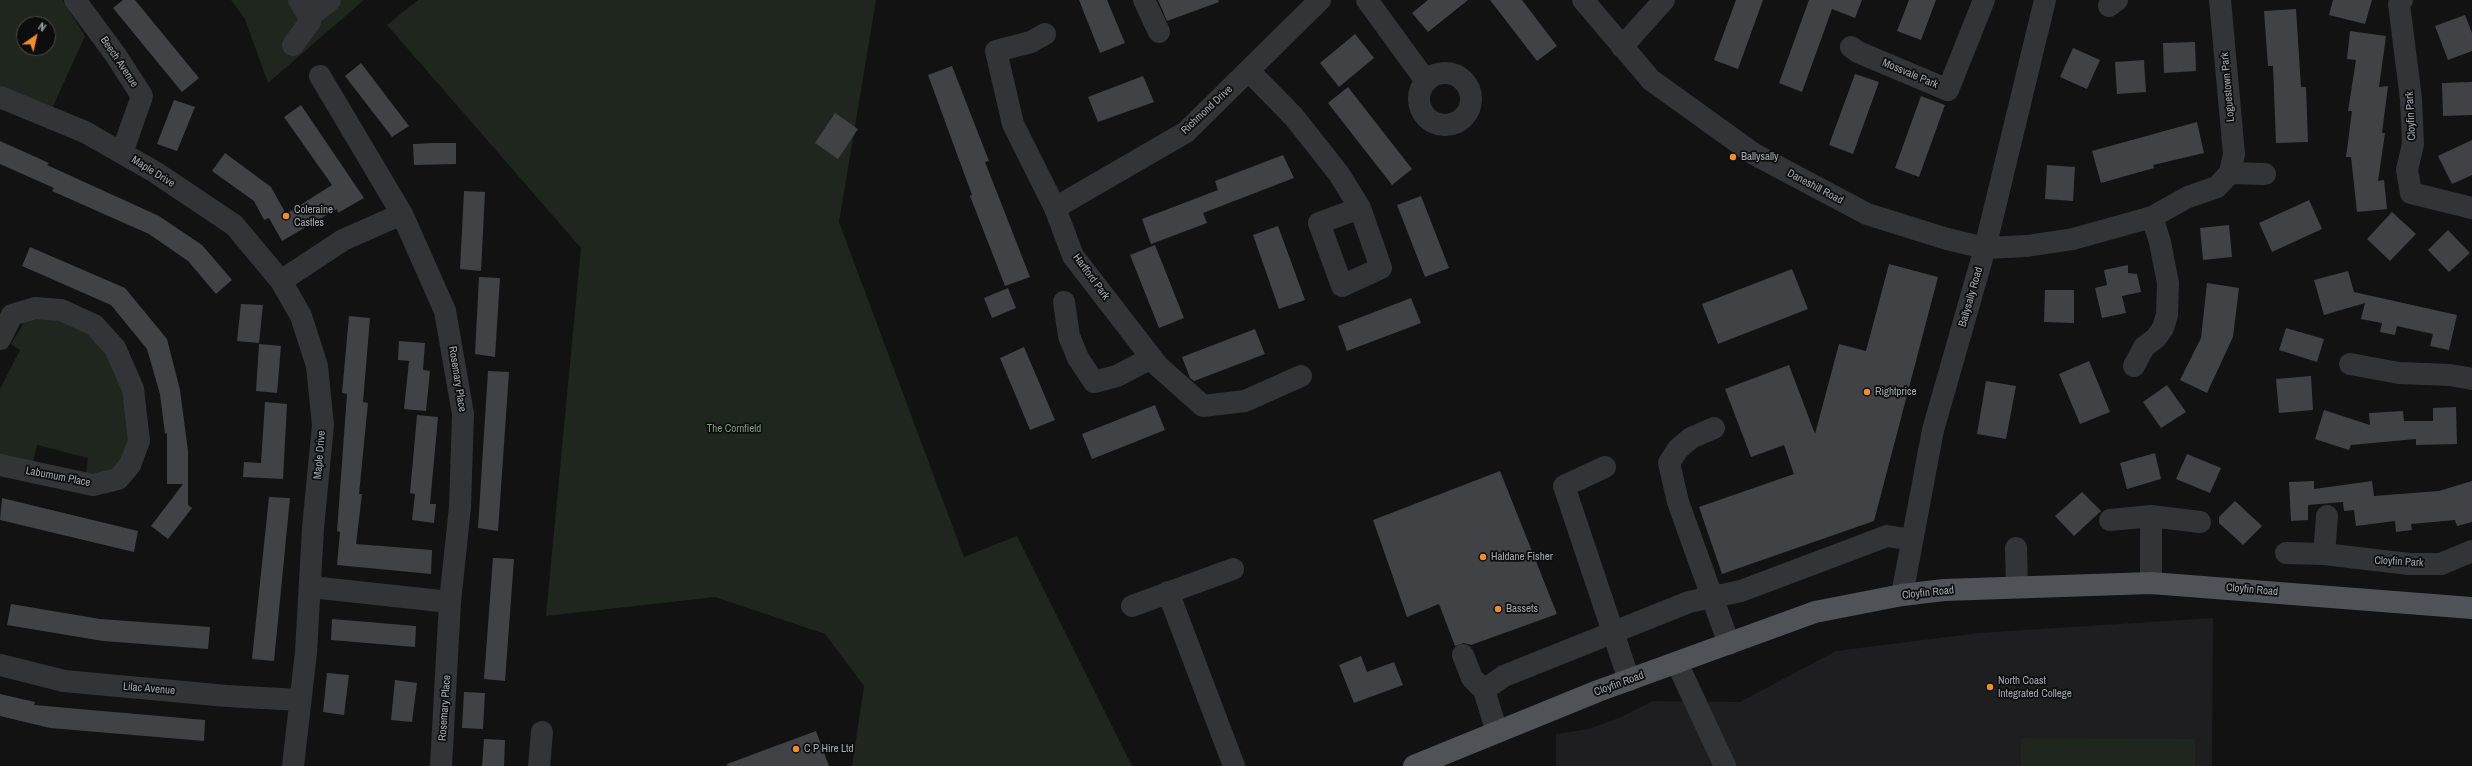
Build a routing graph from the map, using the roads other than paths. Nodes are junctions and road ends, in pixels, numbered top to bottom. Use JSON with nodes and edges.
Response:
{"nodes":[{"id":1,"x":75,"y":0,"type":"edge"},
{"id":2,"x":330,"y":0,"type":"edge"},
{"id":3,"x":1144,"y":0,"type":"edge"},
{"id":4,"x":1320,"y":0,"type":"edge"},
{"id":5,"x":1367,"y":0,"type":"edge"},
{"id":6,"x":1583,"y":0,"type":"edge"},
{"id":7,"x":1664,"y":0,"type":"edge"},
{"id":8,"x":1984,"y":0,"type":"edge"},
{"id":9,"x":2044,"y":0,"type":"edge"},
{"id":10,"x":2220,"y":0,"type":"edge"},
{"id":11,"x":2402,"y":0,"type":"edge"},
{"id":12,"x":305,"y":6,"type":"edge"},
{"id":13,"x":1159,"y":32,"type":"dead end"},
{"id":14,"x":1046,"y":34,"type":"dead end"},
{"id":15,"x":293,"y":45,"type":"dead end"},
{"id":16,"x":1622,"y":47,"type":"junction"},
{"id":17,"x":1851,"y":47,"type":"dead end"},
{"id":18,"x":1249,"y":71,"type":"junction"},
{"id":19,"x":320,"y":76,"type":"dead end"},
{"id":20,"x":1426,"y":81,"type":"dead end"},
{"id":21,"x":0,"y":97,"type":"edge"},
{"id":22,"x":122,"y":153,"type":"junction"},
{"id":23,"x":2230,"y":173,"type":"junction"},
{"id":24,"x":2265,"y":174,"type":"dead end"},
{"id":25,"x":1055,"y":208,"type":"junction"},
{"id":26,"x":1360,"y":208,"type":"dead end"},
{"id":27,"x":2472,"y":208,"type":"edge"},
{"id":28,"x":402,"y":214,"type":"junction"},
{"id":29,"x":2152,"y":217,"type":"junction"},
{"id":30,"x":1985,"y":248,"type":"junction"},
{"id":31,"x":281,"y":281,"type":"junction"},
{"id":32,"x":1064,"y":302,"type":"dead end"},
{"id":33,"x":0,"y":339,"type":"edge"},
{"id":34,"x":1151,"y":358,"type":"junction"},
{"id":35,"x":2350,"y":364,"type":"dead end"},
{"id":36,"x":2134,"y":366,"type":"dead end"},
{"id":37,"x":1301,"y":376,"type":"dead end"},
{"id":38,"x":2472,"y":380,"type":"edge"},
{"id":39,"x":1714,"y":428,"type":"dead end"},
{"id":40,"x":0,"y":465,"type":"edge"},
{"id":41,"x":1605,"y":467,"type":"dead end"},
{"id":42,"x":2151,"y":516,"type":"junction"},
{"id":43,"x":2327,"y":516,"type":"dead end"},
{"id":44,"x":2110,"y":520,"type":"dead end"},
{"id":45,"x":2200,"y":522,"type":"dead end"},
{"id":46,"x":1912,"y":540,"type":"junction"},
{"id":47,"x":2016,"y":548,"type":"dead end"},
{"id":48,"x":2472,"y":551,"type":"edge"},
{"id":49,"x":2286,"y":553,"type":"dead end"},
{"id":50,"x":2324,"y":554,"type":"junction"},
{"id":51,"x":1233,"y":569,"type":"dead end"},
{"id":52,"x":2151,"y":583,"type":"junction"},
{"id":53,"x":311,"y":587,"type":"junction"},
{"id":54,"x":2017,"y":587,"type":"junction"},
{"id":55,"x":1168,"y":592,"type":"junction"},
{"id":56,"x":1902,"y":595,"type":"junction"},
{"id":57,"x":1713,"y":597,"type":"junction"},
{"id":58,"x":450,"y":602,"type":"junction"},
{"id":59,"x":1132,"y":606,"type":"dead end"},
{"id":60,"x":2472,"y":608,"type":"edge"},
{"id":61,"x":1612,"y":633,"type":"junction"},
{"id":62,"x":1729,"y":644,"type":"junction"},
{"id":63,"x":1463,"y":655,"type":"dead end"},
{"id":64,"x":1677,"y":663,"type":"junction"},
{"id":65,"x":0,"y":665,"type":"edge"},
{"id":66,"x":1629,"y":680,"type":"junction"},
{"id":67,"x":1484,"y":690,"type":"junction"},
{"id":68,"x":300,"y":700,"type":"junction"},
{"id":69,"x":542,"y":732,"type":"dead end"},
{"id":70,"x":1497,"y":732,"type":"junction"},
{"id":71,"x":293,"y":766,"type":"edge"},
{"id":72,"x":441,"y":766,"type":"edge"},
{"id":73,"x":539,"y":766,"type":"edge"},
{"id":74,"x":1234,"y":766,"type":"edge"},
{"id":75,"x":1414,"y":766,"type":"edge"},
{"id":76,"x":1725,"y":766,"type":"edge"}],
"edges":[{"from":1,"to":22,"type":"street","name":"Beech Avenue"},
{"from":2,"to":12,"type":"street"},
{"from":3,"to":13,"type":"street"},
{"from":4,"to":18,"type":"street","name":"Richmond Drive"},
{"from":5,"to":20,"type":"street"},
{"from":6,"to":16,"type":"street","name":"Daneshill Road"},
{"from":7,"to":16,"type":"street"},
{"from":8,"to":17,"type":"street","name":"Mossvale Park"},
{"from":9,"to":30,"type":"street","name":"Ballysally Road"},
{"from":10,"to":23,"type":"street","name":"Loguestown Park"},
{"from":11,"to":27,"type":"street","name":"Cloyfin Park"},
{"from":12,"to":15,"type":"street"},
{"from":14,"to":25,"type":"street","name":"Hartford Park"},
{"from":16,"to":30,"type":"street","name":"Daneshill Road"},
{"from":18,"to":25,"type":"street","name":"Richmond Drive"},
{"from":18,"to":26,"type":"street"},
{"from":19,"to":28,"type":"street","name":"Rosemary Place"},
{"from":21,"to":22,"type":"street","name":"Maple Drive"},
{"from":22,"to":31,"type":"street","name":"Maple Drive"},
{"from":23,"to":24,"type":"street"},
{"from":23,"to":29,"type":"street"},
{"from":25,"to":34,"type":"street","name":"Hartford Park"},
{"from":28,"to":31,"type":"street"},
{"from":28,"to":58,"type":"street","name":"Rosemary Place"},
{"from":29,"to":30,"type":"street"},
{"from":29,"to":36,"type":"street"},
{"from":30,"to":46,"type":"street","name":"Ballysally Road"},
{"from":31,"to":53,"type":"street","name":"Maple Drive"},
{"from":32,"to":34,"type":"street"},
{"from":33,"to":40,"type":"street","name":"Laburnum Place"},
{"from":34,"to":37,"type":"street","name":"Hartford Park"},
{"from":35,"to":38,"type":"street"},
{"from":39,"to":57,"type":"street"},
{"from":41,"to":61,"type":"street"},
{"from":42,"to":44,"type":"street"},
{"from":42,"to":45,"type":"street"},
{"from":42,"to":52,"type":"street"},
{"from":43,"to":50,"type":"street"},
{"from":46,"to":56,"type":"street","name":"Ballysally Road"},
{"from":46,"to":57,"type":"street"},
{"from":47,"to":54,"type":"street"},
{"from":48,"to":50,"type":"street","name":"Cloyfin Park"},
{"from":49,"to":50,"type":"street","name":"Cloyfin Park"},
{"from":51,"to":55,"type":"street"},
{"from":52,"to":54,"type":"main road","name":"Cloyfin Road"},
{"from":52,"to":60,"type":"main road","name":"Cloyfin Road"},
{"from":53,"to":58,"type":"street"},
{"from":53,"to":68,"type":"street","name":"Maple Drive"},
{"from":54,"to":56,"type":"main road","name":"Cloyfin Road"},
{"from":55,"to":59,"type":"street"},
{"from":55,"to":74,"type":"street"},
{"from":56,"to":62,"type":"main road","name":"Cloyfin Road"},
{"from":57,"to":61,"type":"street"},
{"from":57,"to":62,"type":"street"},
{"from":58,"to":72,"type":"street","name":"Rosemary Place"},
{"from":61,"to":66,"type":"street"},
{"from":61,"to":67,"type":"street"},
{"from":62,"to":64,"type":"main road","name":"Cloyfin Road"},
{"from":63,"to":67,"type":"street"},
{"from":64,"to":66,"type":"main road","name":"Cloyfin Road"},
{"from":64,"to":76,"type":"street"},
{"from":65,"to":68,"type":"street","name":"Lilac Avenue"},
{"from":66,"to":70,"type":"main road","name":"Cloyfin Road"},
{"from":67,"to":70,"type":"street"},
{"from":68,"to":71,"type":"street","name":"Maple Drive"},
{"from":69,"to":73,"type":"street"},
{"from":70,"to":75,"type":"main road","name":"Cloyfin Road"}]}
